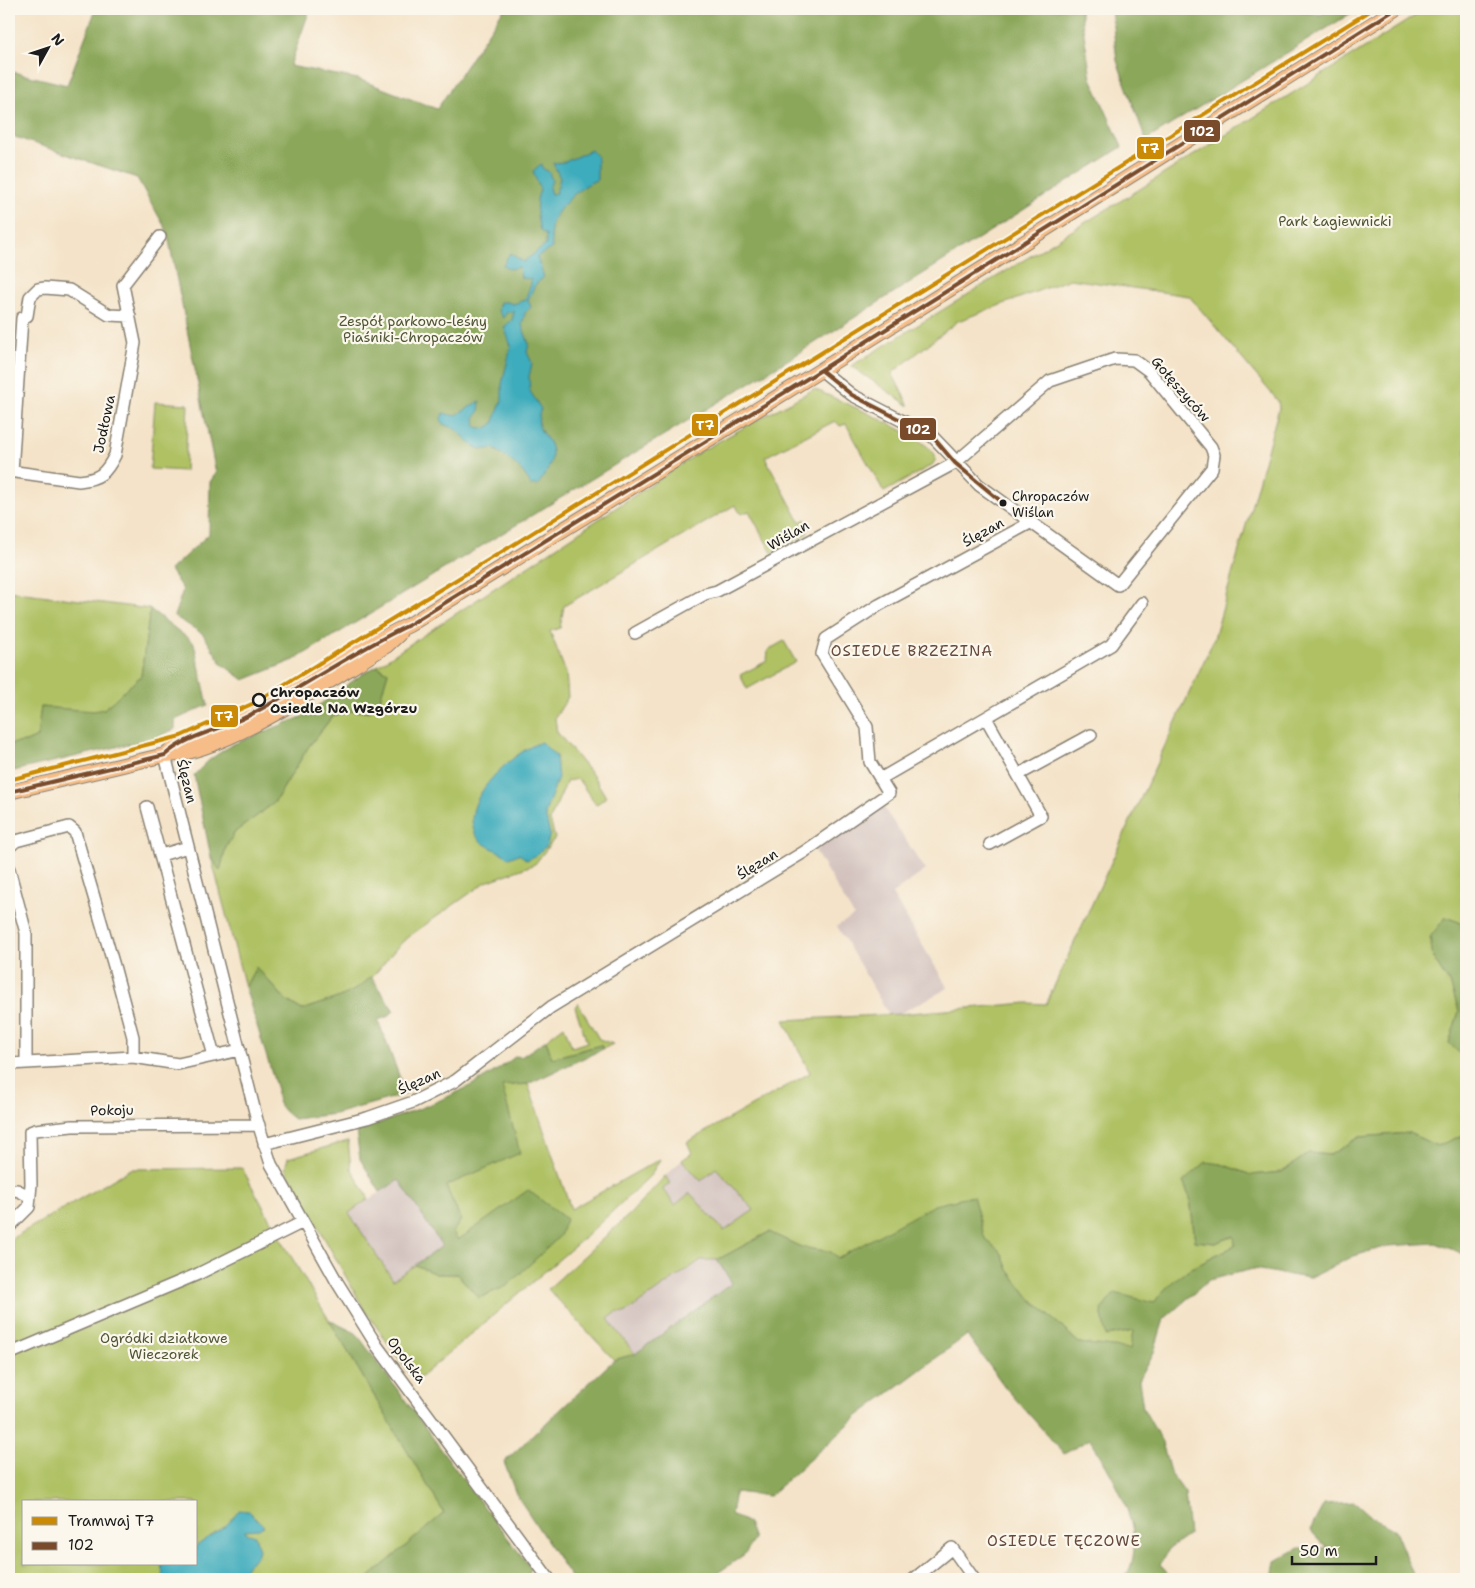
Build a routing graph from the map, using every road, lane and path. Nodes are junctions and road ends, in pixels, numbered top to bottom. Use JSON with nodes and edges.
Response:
{"nodes":[{"id":1,"x":1396,"y":9,"type":"edge"},
{"id":2,"x":160,"y":237,"type":"dead end"},
{"id":3,"x":130,"y":316,"type":"junction"},
{"id":4,"x":822,"y":370,"type":"junction"},
{"id":5,"x":955,"y":463,"type":"junction"},
{"id":6,"x":10,"y":471,"type":"edge"},
{"id":7,"x":1030,"y":523,"type":"junction"},
{"id":8,"x":1118,"y":585,"type":"joint"},
{"id":9,"x":1142,"y":603,"type":"dead end"},
{"id":10,"x":635,"y":633,"type":"dead end"},
{"id":11,"x":986,"y":718,"type":"junction"},
{"id":12,"x":1091,"y":735,"type":"dead end"},
{"id":13,"x":165,"y":755,"type":"junction"},
{"id":14,"x":1018,"y":776,"type":"junction"},
{"id":15,"x":880,"y":779,"type":"junction"},
{"id":16,"x":9,"y":792,"type":"edge"},
{"id":17,"x":147,"y":807,"type":"dead end"},
{"id":18,"x":990,"y":844,"type":"dead end"},
{"id":19,"x":9,"y":847,"type":"edge"},
{"id":20,"x":188,"y":847,"type":"junction"},
{"id":21,"x":161,"y":856,"type":"junction"},
{"id":22,"x":9,"y":869,"type":"edge"},
{"id":23,"x":240,"y":1050,"type":"junction"},
{"id":24,"x":214,"y":1056,"type":"junction"},
{"id":25,"x":133,"y":1057,"type":"junction"},
{"id":26,"x":26,"y":1063,"type":"junction"},
{"id":27,"x":9,"y":1064,"type":"edge"},
{"id":28,"x":259,"y":1125,"type":"junction"},
{"id":29,"x":264,"y":1144,"type":"junction"},
{"id":30,"x":9,"y":1191,"type":"edge"},
{"id":31,"x":29,"y":1196,"type":"junction"},
{"id":32,"x":303,"y":1222,"type":"junction"},
{"id":33,"x":9,"y":1227,"type":"edge"},
{"id":34,"x":9,"y":1354,"type":"edge"},
{"id":35,"x":549,"y":1579,"type":"edge"},
{"id":36,"x":914,"y":1579,"type":"edge"},
{"id":37,"x":974,"y":1579,"type":"edge"}],
"edges":[{"from":1,"to":4,"type":"main road"},
{"from":2,"to":3,"type":"street","name":"Jodłowa"},
{"from":3,"to":6,"type":"street","name":"Jodłowa"},
{"from":3,"to":6,"type":"street","name":"Jodłowa"},
{"from":4,"to":5,"type":"street","name":"Ślęzan"},
{"from":4,"to":13,"type":"main road"},
{"from":5,"to":7,"type":"street","name":"Ślęzan"},
{"from":5,"to":8,"type":"street","name":"Gołęszyców"},
{"from":5,"to":10,"type":"street","name":"Wiślan"},
{"from":7,"to":8,"type":"street","name":"Ślęzan"},
{"from":7,"to":15,"type":"street","name":"Ślęzan"},
{"from":9,"to":11,"type":"street"},
{"from":11,"to":14,"type":"street"},
{"from":11,"to":15,"type":"street"},
{"from":12,"to":14,"type":"street"},
{"from":13,"to":16,"type":"main road"},
{"from":13,"to":20,"type":"street","name":"Ślęzan"},
{"from":14,"to":18,"type":"street"},
{"from":15,"to":29,"type":"street","name":"Ślęzan"},
{"from":17,"to":21,"type":"street"},
{"from":19,"to":25,"type":"street"},
{"from":20,"to":21,"type":"street"},
{"from":20,"to":23,"type":"street","name":"Ślęzan"},
{"from":21,"to":24,"type":"street"},
{"from":22,"to":26,"type":"street"},
{"from":23,"to":24,"type":"street"},
{"from":23,"to":28,"type":"street","name":"Ślęzan"},
{"from":24,"to":25,"type":"street"},
{"from":25,"to":26,"type":"street"},
{"from":26,"to":27,"type":"street"},
{"from":28,"to":29,"type":"street","name":"Ślęzan"},
{"from":28,"to":31,"type":"street","name":"Pokoju"},
{"from":29,"to":32,"type":"street","name":"Opolska"},
{"from":30,"to":31,"type":"street"},
{"from":31,"to":33,"type":"street","name":"Pokoju"},
{"from":32,"to":34,"type":"street"},
{"from":32,"to":35,"type":"street","name":"Opolska"},
{"from":36,"to":37,"type":"street"}]}
